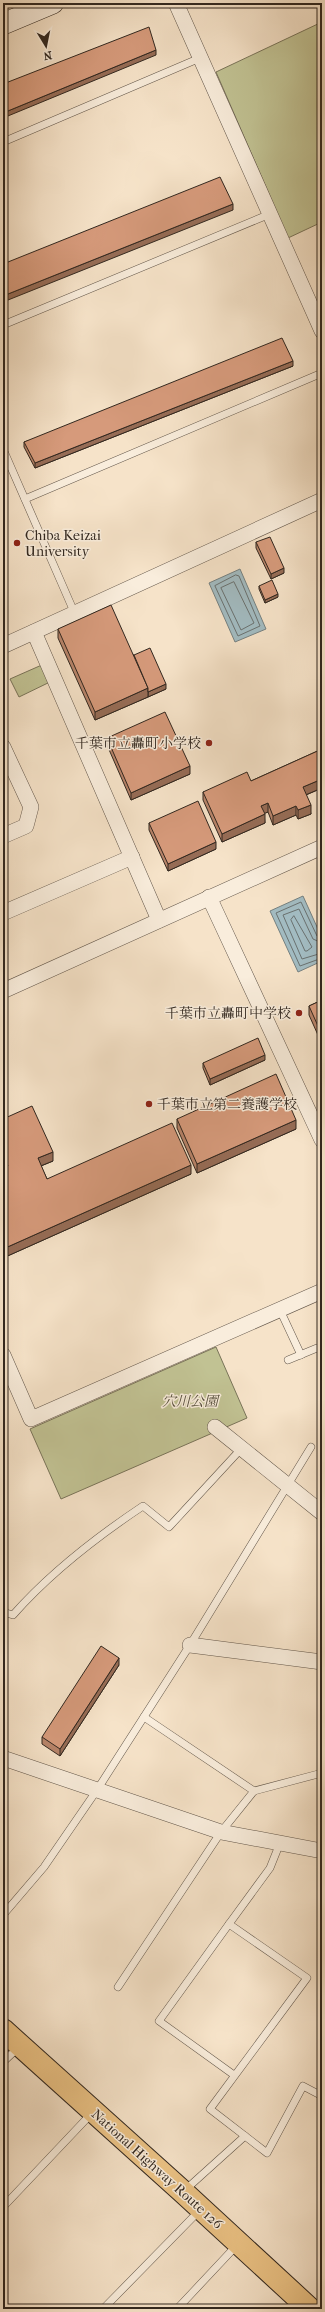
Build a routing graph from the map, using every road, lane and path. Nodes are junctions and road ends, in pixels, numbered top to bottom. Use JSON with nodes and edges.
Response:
{"nodes":[{"id":1,"x":53,"y":3,"type":"edge"},
{"id":2,"x":176,"y":3,"type":"edge"},
{"id":3,"x":3,"y":24,"type":"edge"},
{"id":4,"x":200,"y":58,"type":"junction"},
{"id":5,"x":3,"y":142,"type":"edge"},
{"id":6,"x":270,"y":214,"type":"junction"},
{"id":7,"x":3,"y":325,"type":"edge"},
{"id":8,"x":322,"y":331,"type":"edge"},
{"id":9,"x":322,"y":373,"type":"edge"},
{"id":10,"x":3,"y":449,"type":"edge"},
{"id":11,"x":25,"y":499,"type":"junction"},
{"id":12,"x":322,"y":500,"type":"edge"},
{"id":13,"x":76,"y":614,"type":"junction"},
{"id":14,"x":34,"y":632,"type":"junction"},
{"id":15,"x":3,"y":646,"type":"edge"},
{"id":16,"x":3,"y":747,"type":"edge"},
{"id":17,"x":3,"y":836,"type":"edge"},
{"id":18,"x":322,"y":847,"type":"edge"},
{"id":19,"x":132,"y":856,"type":"junction"},
{"id":20,"x":209,"y":897,"type":"junction"},
{"id":21,"x":3,"y":913,"type":"edge"},
{"id":22,"x":159,"y":920,"type":"junction"},
{"id":23,"x":3,"y":990,"type":"edge"},
{"id":24,"x":322,"y":1140,"type":"edge"},
{"id":25,"x":322,"y":1291,"type":"edge"},
{"id":26,"x":280,"y":1310,"type":"junction"},
{"id":27,"x":317,"y":1348,"type":"dead end"},
{"id":28,"x":301,"y":1354,"type":"junction"},
{"id":29,"x":3,"y":1355,"type":"edge"},
{"id":30,"x":288,"y":1360,"type":"dead end"},
{"id":31,"x":215,"y":1427,"type":"dead end"},
{"id":32,"x":311,"y":1447,"type":"dead end"},
{"id":33,"x":241,"y":1449,"type":"junction"},
{"id":34,"x":288,"y":1486,"type":"junction"},
{"id":35,"x":322,"y":1513,"type":"edge"},
{"id":36,"x":3,"y":1612,"type":"edge"},
{"id":37,"x":190,"y":1645,"type":"junction"},
{"id":38,"x":322,"y":1662,"type":"edge"},
{"id":39,"x":144,"y":1717,"type":"junction"},
{"id":40,"x":3,"y":1758,"type":"edge"},
{"id":41,"x":322,"y":1773,"type":"edge"},
{"id":42,"x":97,"y":1790,"type":"junction"},
{"id":43,"x":254,"y":1791,"type":"junction"},
{"id":44,"x":221,"y":1832,"type":"junction"},
{"id":45,"x":280,"y":1843,"type":"junction"},
{"id":46,"x":322,"y":1851,"type":"edge"},
{"id":47,"x":3,"y":1915,"type":"edge"},
{"id":48,"x":229,"y":1924,"type":"junction"},
{"id":49,"x":118,"y":1987,"type":"dead end"},
{"id":50,"x":3,"y":2030,"type":"edge"},
{"id":51,"x":20,"y":2045,"type":"junction"},
{"id":52,"x":3,"y":2062,"type":"edge"},
{"id":53,"x":234,"y":2075,"type":"junction"},
{"id":54,"x":322,"y":2096,"type":"edge"},
{"id":55,"x":94,"y":2111,"type":"junction"},
{"id":56,"x":245,"y":2136,"type":"junction"},
{"id":57,"x":183,"y":2192,"type":"junction"},
{"id":58,"x":3,"y":2207,"type":"edge"},
{"id":59,"x":201,"y":2209,"type":"junction"},
{"id":60,"x":239,"y":2243,"type":"junction"},
{"id":61,"x":308,"y":2308,"type":"edge"},
{"id":62,"x":103,"y":2309,"type":"edge"},
{"id":63,"x":177,"y":2309,"type":"edge"}],
"edges":[{"from":1,"to":3,"type":"street"},
{"from":2,"to":4,"type":"street"},
{"from":4,"to":5,"type":"lane"},
{"from":4,"to":6,"type":"street"},
{"from":6,"to":7,"type":"lane"},
{"from":6,"to":8,"type":"street"},
{"from":9,"to":11,"type":"lane"},
{"from":10,"to":11,"type":"lane"},
{"from":11,"to":13,"type":"lane"},
{"from":12,"to":13,"type":"street"},
{"from":13,"to":14,"type":"street"},
{"from":14,"to":15,"type":"street"},
{"from":14,"to":19,"type":"street"},
{"from":16,"to":17,"type":"street"},
{"from":18,"to":20,"type":"street"},
{"from":19,"to":21,"type":"street"},
{"from":19,"to":22,"type":"street"},
{"from":20,"to":22,"type":"street"},
{"from":20,"to":24,"type":"street"},
{"from":22,"to":23,"type":"street"},
{"from":25,"to":26,"type":"street"},
{"from":26,"to":28,"type":"lane"},
{"from":26,"to":29,"type":"street"},
{"from":27,"to":28,"type":"lane"},
{"from":28,"to":30,"type":"lane"},
{"from":31,"to":33,"type":"street"},
{"from":32,"to":34,"type":"lane"},
{"from":33,"to":34,"type":"street"},
{"from":33,"to":36,"type":"lane"},
{"from":34,"to":35,"type":"street"},
{"from":34,"to":37,"type":"lane"},
{"from":37,"to":38,"type":"street"},
{"from":37,"to":39,"type":"lane"},
{"from":39,"to":42,"type":"lane"},
{"from":39,"to":43,"type":"lane"},
{"from":40,"to":42,"type":"street"},
{"from":41,"to":43,"type":"lane"},
{"from":42,"to":44,"type":"street"},
{"from":42,"to":47,"type":"lane"},
{"from":43,"to":44,"type":"lane"},
{"from":44,"to":45,"type":"street"},
{"from":44,"to":49,"type":"lane"},
{"from":45,"to":46,"type":"street"},
{"from":45,"to":48,"type":"lane"},
{"from":48,"to":53,"type":"lane"},
{"from":48,"to":53,"type":"lane"},
{"from":50,"to":51,"type":"highway","name":"National Highway Route 126"},
{"from":51,"to":52,"type":"lane"},
{"from":51,"to":55,"type":"highway","name":"National Highway Route 126"},
{"from":53,"to":56,"type":"lane"},
{"from":54,"to":56,"type":"lane"},
{"from":55,"to":57,"type":"highway","name":"National Highway Route 126"},
{"from":55,"to":58,"type":"lane"},
{"from":56,"to":57,"type":"lane"},
{"from":57,"to":59,"type":"highway","name":"National Highway Route 126"},
{"from":59,"to":60,"type":"highway","name":"National Highway Route 126"},
{"from":59,"to":62,"type":"lane"},
{"from":60,"to":61,"type":"highway","name":"National Highway Route 126"},
{"from":60,"to":63,"type":"lane"}]}
